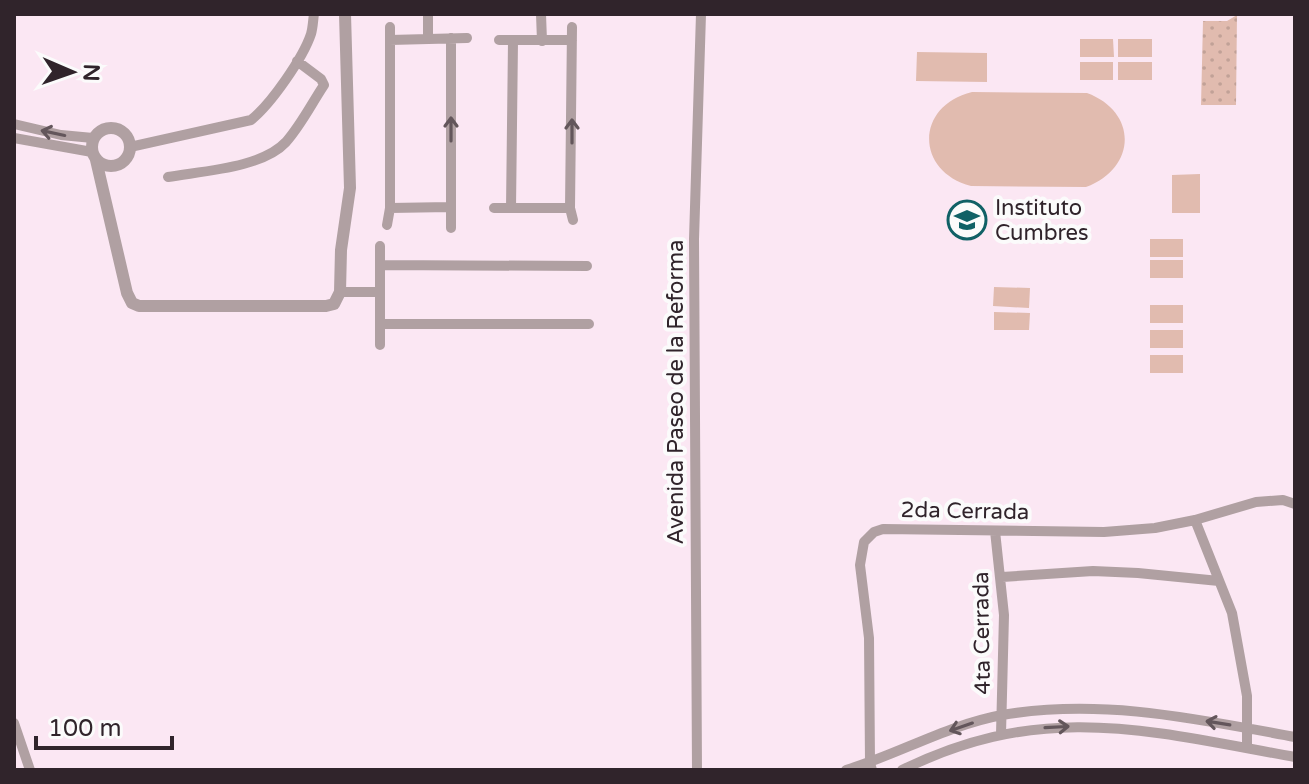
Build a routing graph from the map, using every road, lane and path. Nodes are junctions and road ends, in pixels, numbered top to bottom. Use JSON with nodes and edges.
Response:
{"nodes":[{"id":1,"x":314,"y":14,"type":"edge"},
{"id":2,"x":345,"y":14,"type":"edge"},
{"id":3,"x":428,"y":14,"type":"edge"},
{"id":4,"x":541,"y":14,"type":"edge"},
{"id":5,"x":701,"y":14,"type":"edge"},
{"id":6,"x":390,"y":27,"type":"dead end"},
{"id":7,"x":572,"y":27,"type":"dead end"},
{"id":8,"x":451,"y":38,"type":"junction"},
{"id":9,"x":467,"y":38,"type":"dead end"},
{"id":10,"x":428,"y":39,"type":"junction"},
{"id":11,"x":390,"y":40,"type":"junction"},
{"id":12,"x":499,"y":40,"type":"dead end"},
{"id":13,"x":572,"y":40,"type":"junction"},
{"id":14,"x":513,"y":41,"type":"junction"},
{"id":15,"x":542,"y":41,"type":"junction"},
{"id":16,"x":297,"y":61,"type":"junction"},
{"id":17,"x":14,"y":124,"type":"edge"},
{"id":18,"x":14,"y":138,"type":"edge"},
{"id":19,"x":93,"y":138,"type":"junction"},
{"id":20,"x":130,"y":147,"type":"junction"},
{"id":21,"x":94,"y":156,"type":"junction"},
{"id":22,"x":112,"y":167,"type":"junction"},
{"id":23,"x":168,"y":177,"type":"dead end"},
{"id":24,"x":107,"y":199,"type":"junction"},
{"id":25,"x":450,"y":207,"type":"junction"},
{"id":26,"x":390,"y":208,"type":"junction"},
{"id":27,"x":494,"y":208,"type":"dead end"},
{"id":28,"x":511,"y":208,"type":"junction"},
{"id":29,"x":387,"y":225,"type":"dead end"},
{"id":30,"x":451,"y":228,"type":"dead end"},
{"id":31,"x":380,"y":246,"type":"dead end"},
{"id":32,"x":380,"y":265,"type":"junction"},
{"id":33,"x":587,"y":266,"type":"dead end"},
{"id":34,"x":340,"y":292,"type":"junction"},
{"id":35,"x":380,"y":292,"type":"junction"},
{"id":36,"x":380,"y":324,"type":"junction"},
{"id":37,"x":589,"y":324,"type":"dead end"},
{"id":38,"x":380,"y":345,"type":"dead end"},
{"id":39,"x":1295,"y":504,"type":"edge"},
{"id":40,"x":1195,"y":520,"type":"junction"},
{"id":41,"x":995,"y":531,"type":"junction"},
{"id":42,"x":1002,"y":577,"type":"junction"},
{"id":43,"x":1219,"y":581,"type":"junction"},
{"id":44,"x":1002,"y":715,"type":"junction"},
{"id":45,"x":14,"y":723,"type":"edge"},
{"id":46,"x":1248,"y":728,"type":"junction"},
{"id":47,"x":1001,"y":734,"type":"junction"},
{"id":48,"x":1295,"y":737,"type":"edge"},
{"id":49,"x":1247,"y":748,"type":"junction"},
{"id":50,"x":1295,"y":757,"type":"edge"},
{"id":51,"x":871,"y":766,"type":"edge"},
{"id":52,"x":30,"y":770,"type":"edge"},
{"id":53,"x":697,"y":770,"type":"edge"},
{"id":54,"x":846,"y":770,"type":"edge"},
{"id":55,"x":902,"y":770,"type":"edge"}],
"edges":[{"from":1,"to":16,"type":"street"},
{"from":2,"to":34,"type":"street"},
{"from":3,"to":10,"type":"street"},
{"from":4,"to":15,"type":"street"},
{"from":5,"to":53,"type":"street","name":"Avenida Paseo de la Reforma"},
{"from":6,"to":11,"type":"street"},
{"from":7,"to":13,"type":"street"},
{"from":8,"to":9,"type":"street"},
{"from":8,"to":10,"type":"street"},
{"from":25,"to":8,"type":"street","one_way":true},
{"from":10,"to":11,"type":"street"},
{"from":11,"to":26,"type":"street"},
{"from":12,"to":14,"type":"street"},
{"from":13,"to":15,"type":"street"},
{"from":28,"to":13,"type":"street","one_way":true},
{"from":14,"to":15,"type":"street"},
{"from":14,"to":28,"type":"street"},
{"from":16,"to":20,"type":"street"},
{"from":16,"to":23,"type":"street"},
{"from":19,"to":17,"type":"street","one_way":true},
{"from":18,"to":21,"type":"street"},
{"from":19,"to":20,"type":"street"},
{"from":19,"to":21,"type":"street"},
{"from":20,"to":22,"type":"street"},
{"from":21,"to":22,"type":"street"},
{"from":21,"to":24,"type":"street"},
{"from":22,"to":24,"type":"street"},
{"from":24,"to":34,"type":"street"},
{"from":25,"to":26,"type":"street"},
{"from":25,"to":30,"type":"street"},
{"from":26,"to":29,"type":"street"},
{"from":27,"to":28,"type":"street"},
{"from":31,"to":32,"type":"street"},
{"from":32,"to":33,"type":"street"},
{"from":32,"to":35,"type":"street"},
{"from":34,"to":35,"type":"street"},
{"from":35,"to":36,"type":"street"},
{"from":36,"to":37,"type":"street"},
{"from":36,"to":38,"type":"street"},
{"from":39,"to":40,"type":"street","name":"2da Cerrada"},
{"from":40,"to":41,"type":"street","name":"2da Cerrada"},
{"from":40,"to":43,"type":"street"},
{"from":41,"to":42,"type":"street","name":"4ta Cerrada"},
{"from":41,"to":51,"type":"street","name":"2da Cerrada"},
{"from":42,"to":43,"type":"street"},
{"from":42,"to":44,"type":"street","name":"4ta Cerrada"},
{"from":43,"to":46,"type":"street"},
{"from":46,"to":44,"type":"street","one_way":true},
{"from":44,"to":47,"type":"street","name":"4ta Cerrada"},
{"from":44,"to":51,"type":"street","one_way":true},
{"from":45,"to":52,"type":"street"},
{"from":46,"to":48,"type":"street"},
{"from":46,"to":49,"type":"street"},
{"from":47,"to":49,"type":"street","one_way":true},
{"from":47,"to":55,"type":"street"},
{"from":49,"to":50,"type":"street"},
{"from":51,"to":54,"type":"street"}]}
